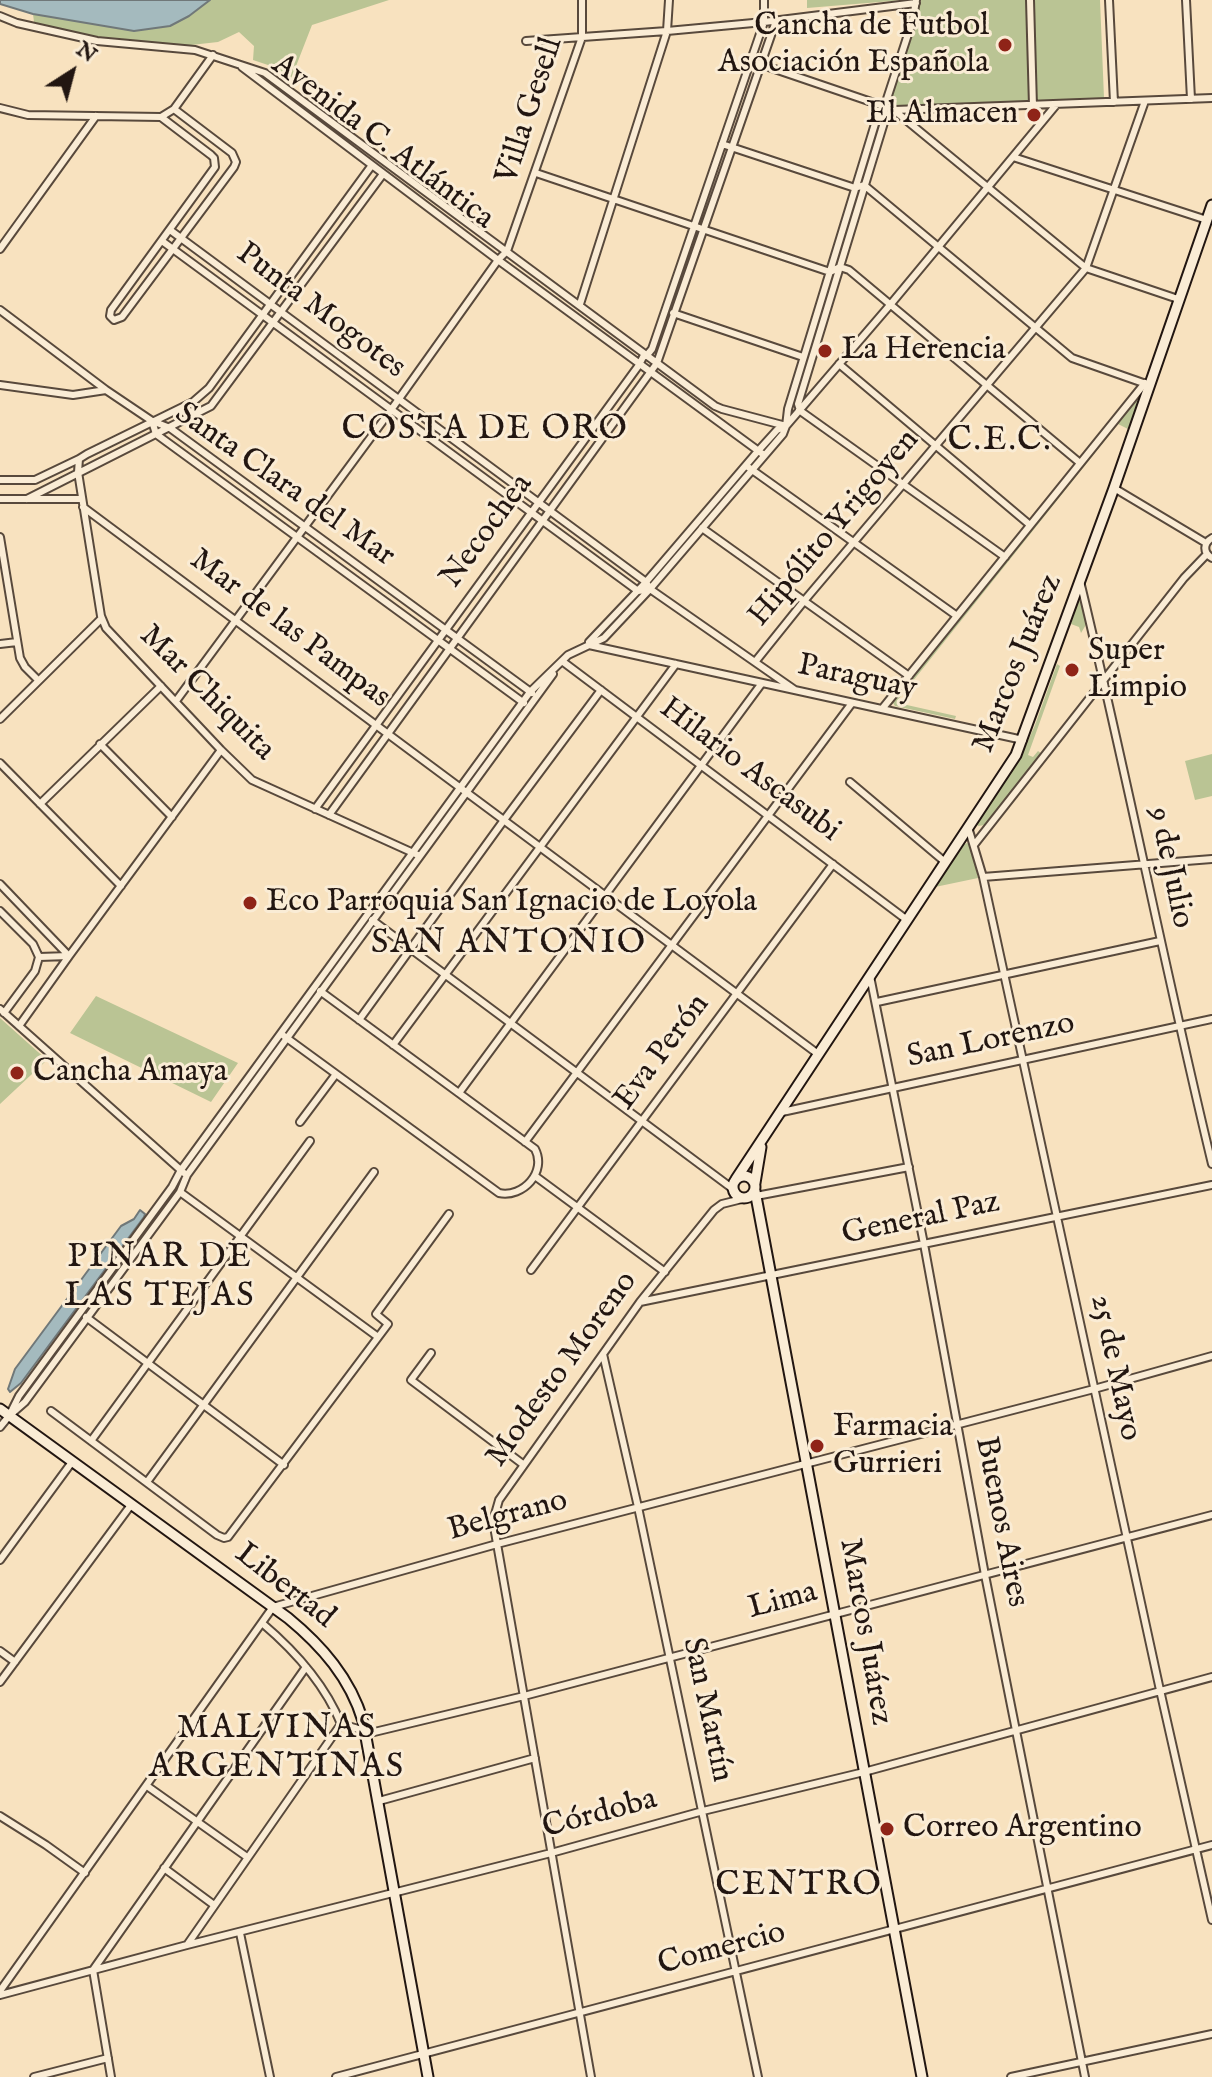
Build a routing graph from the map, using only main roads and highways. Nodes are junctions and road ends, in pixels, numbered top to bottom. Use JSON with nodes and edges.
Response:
{"nodes":[{"id":1,"x":1212,"y":205,"type":"edge"},
{"id":2,"x":762,"y":1141,"type":"junction"},
{"id":3,"x":734,"y":1184,"type":"junction"},
{"id":4,"x":751,"y":1193,"type":"junction"},
{"id":5,"x":4,"y":1412,"type":"edge"},
{"id":6,"x":428,"y":2077,"type":"edge"},
{"id":7,"x":922,"y":2077,"type":"edge"}],
"edges":[{"from":1,"to":2,"type":"main road","name":"Marcos Juárez"},
{"from":2,"to":3,"type":"main road","name":"Marcos Juárez"},
{"from":2,"to":4,"type":"main road","name":"Marcos Juárez"},
{"from":3,"to":4,"type":"main road"},
{"from":3,"to":4,"type":"main road"},
{"from":4,"to":7,"type":"main road","name":"Marcos Juárez"},
{"from":5,"to":6,"type":"main road","name":"Libertad"}]}
